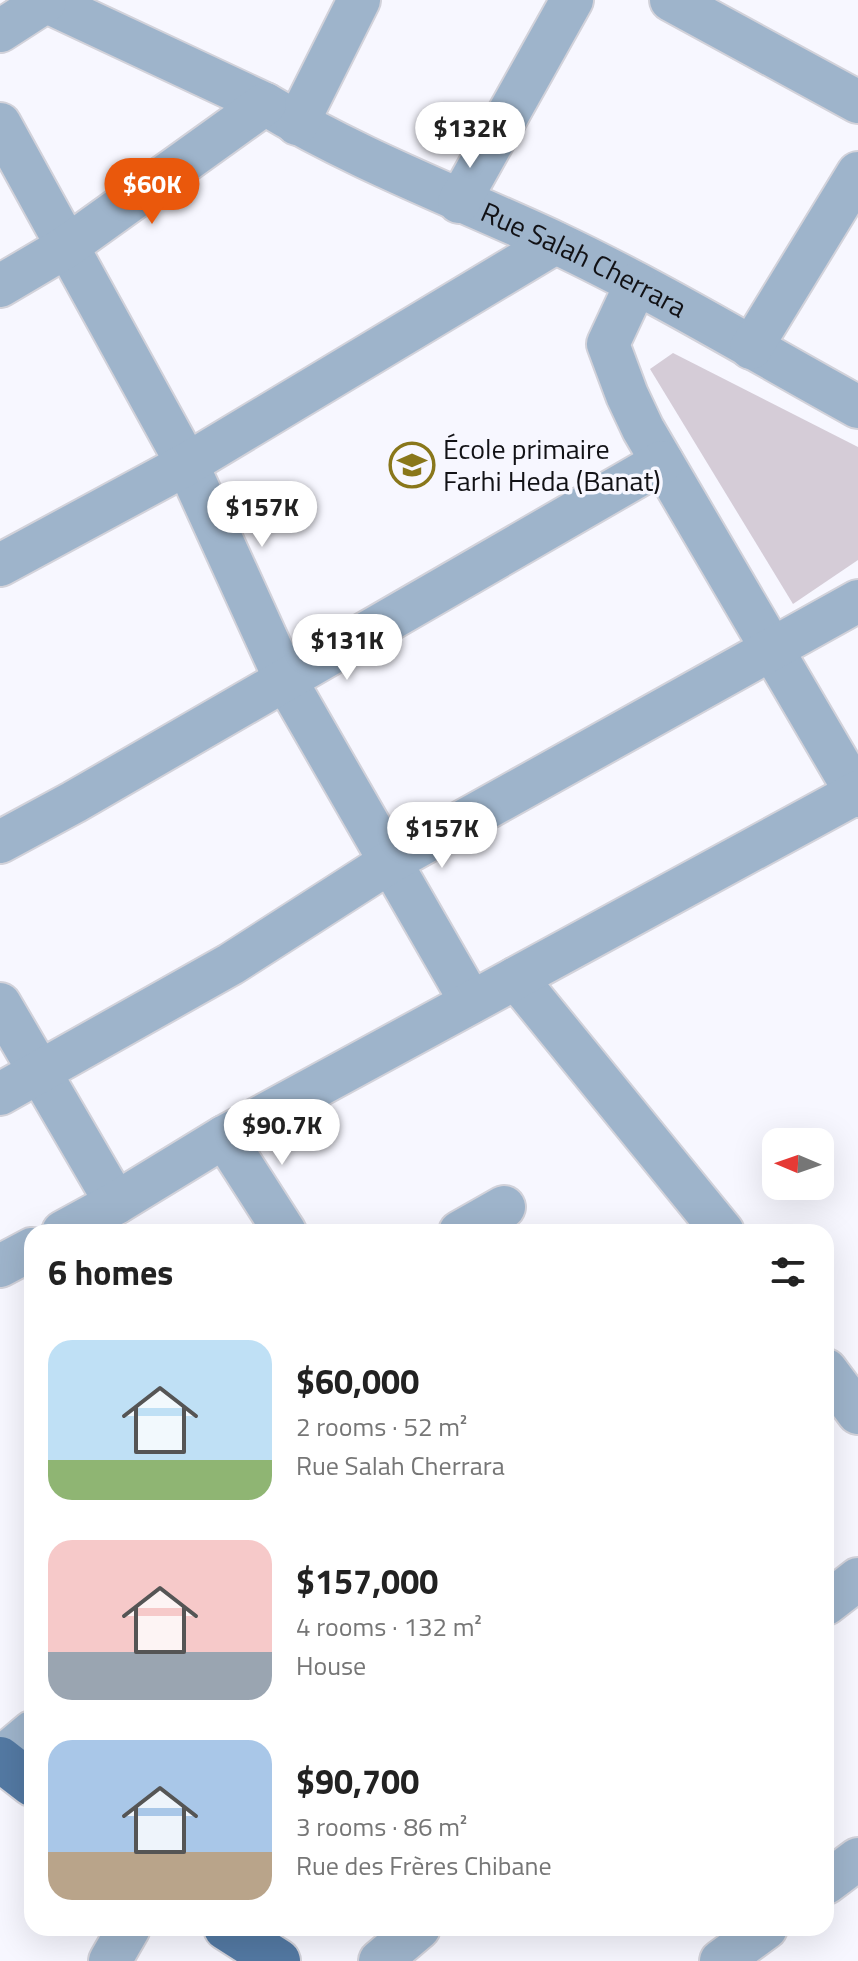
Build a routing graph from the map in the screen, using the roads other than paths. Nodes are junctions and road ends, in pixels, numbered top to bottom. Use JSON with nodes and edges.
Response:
{"nodes":[{"id":1,"x":359,"y":0,"type":"edge"},
{"id":2,"x":572,"y":0,"type":"edge"},
{"id":3,"x":671,"y":0,"type":"edge"},
{"id":4,"x":44,"y":1,"type":"edge"},
{"id":5,"x":0,"y":31,"type":"edge"},
{"id":6,"x":858,"y":102,"type":"edge"},
{"id":7,"x":281,"y":114,"type":"junction"},
{"id":8,"x":0,"y":124,"type":"edge"},
{"id":9,"x":858,"y":173,"type":"edge"},
{"id":10,"x":459,"y":202,"type":"junction"},
{"id":11,"x":555,"y":243,"type":"junction"},
{"id":12,"x":66,"y":247,"type":"junction"},
{"id":13,"x":636,"y":284,"type":"junction"},
{"id":14,"x":0,"y":286,"type":"edge"},
{"id":15,"x":751,"y":348,"type":"junction"},
{"id":16,"x":858,"y":407,"type":"edge"},
{"id":17,"x":662,"y":462,"type":"junction"},
{"id":18,"x":187,"y":464,"type":"junction"},
{"id":19,"x":0,"y":565,"type":"edge"},
{"id":20,"x":858,"y":601,"type":"edge"},
{"id":21,"x":774,"y":650,"type":"junction"},
{"id":22,"x":285,"y":679,"type":"junction"},
{"id":23,"x":857,"y":794,"type":"edge"},
{"id":24,"x":0,"y":842,"type":"edge"},
{"id":25,"x":390,"y":862,"type":"junction"},
{"id":26,"x":516,"y":978,"type":"junction"},
{"id":27,"x":471,"y":1002,"type":"junction"},
{"id":28,"x":0,"y":1004,"type":"edge"},
{"id":29,"x":39,"y":1073,"type":"junction"},
{"id":30,"x":0,"y":1094,"type":"edge"},
{"id":31,"x":224,"y":1137,"type":"junction"},
{"id":32,"x":116,"y":1203,"type":"junction"},
{"id":33,"x":504,"y":1207,"type":"dead end"},
{"id":34,"x":78,"y":1224,"type":"edge"},
{"id":35,"x":280,"y":1224,"type":"edge"},
{"id":36,"x":474,"y":1224,"type":"edge"},
{"id":37,"x":716,"y":1224,"type":"edge"},
{"id":38,"x":24,"y":1253,"type":"edge"},
{"id":39,"x":0,"y":1266,"type":"edge"},
{"id":40,"x":834,"y":1381,"type":"edge"},
{"id":41,"x":858,"y":1413,"type":"edge"},
{"id":42,"x":858,"y":1579,"type":"edge"},
{"id":43,"x":834,"y":1598,"type":"edge"},
{"id":44,"x":24,"y":1739,"type":"edge"},
{"id":45,"x":0,"y":1759,"type":"edge"},
{"id":46,"x":24,"y":1778,"type":"edge"},
{"id":47,"x":858,"y":1859,"type":"edge"},
{"id":48,"x":834,"y":1877,"type":"edge"},
{"id":49,"x":124,"y":1936,"type":"edge"},
{"id":50,"x":239,"y":1936,"type":"edge"},
{"id":51,"x":410,"y":1936,"type":"edge"},
{"id":52,"x":763,"y":1938,"type":"edge"},
{"id":53,"x":110,"y":1961,"type":"edge"},
{"id":54,"x":278,"y":1961,"type":"edge"},
{"id":55,"x":380,"y":1961,"type":"edge"},
{"id":56,"x":721,"y":1961,"type":"edge"}],
"edges":[{"from":1,"to":7,"type":"street"},
{"from":2,"to":10,"type":"street"},
{"from":3,"to":6,"type":"street"},
{"from":4,"to":5,"type":"street"},
{"from":4,"to":7,"type":"street","name":"Rue Salah Cherrara"},
{"from":7,"to":10,"type":"street","name":"Rue Salah Cherrara"},
{"from":7,"to":12,"type":"street"},
{"from":8,"to":12,"type":"street"},
{"from":9,"to":15,"type":"street"},
{"from":10,"to":11,"type":"street","name":"Rue Salah Cherrara"},
{"from":11,"to":13,"type":"street","name":"Rue Salah Cherrara"},
{"from":11,"to":18,"type":"street"},
{"from":12,"to":14,"type":"street"},
{"from":12,"to":18,"type":"street"},
{"from":13,"to":15,"type":"street","name":"Rue Salah Cherrara"},
{"from":13,"to":17,"type":"street"},
{"from":15,"to":16,"type":"street","name":"Rue Salah Cherrara"},
{"from":17,"to":21,"type":"street"},
{"from":17,"to":22,"type":"street"},
{"from":18,"to":19,"type":"street"},
{"from":18,"to":22,"type":"street"},
{"from":20,"to":21,"type":"street"},
{"from":21,"to":23,"type":"street"},
{"from":21,"to":25,"type":"street"},
{"from":22,"to":24,"type":"street"},
{"from":22,"to":25,"type":"street"},
{"from":23,"to":26,"type":"street"},
{"from":25,"to":27,"type":"street"},
{"from":25,"to":29,"type":"street"},
{"from":26,"to":27,"type":"street"},
{"from":26,"to":37,"type":"street"},
{"from":27,"to":31,"type":"street"},
{"from":28,"to":29,"type":"street"},
{"from":29,"to":30,"type":"street"},
{"from":29,"to":32,"type":"street"},
{"from":31,"to":32,"type":"street"},
{"from":31,"to":35,"type":"street"},
{"from":32,"to":34,"type":"street"},
{"from":33,"to":36,"type":"street"},
{"from":38,"to":39,"type":"street"},
{"from":40,"to":41,"type":"street"},
{"from":42,"to":43,"type":"street"},
{"from":44,"to":45,"type":"street"},
{"from":45,"to":46,"type":"main road"},
{"from":47,"to":48,"type":"street"},
{"from":49,"to":53,"type":"street"},
{"from":50,"to":54,"type":"main road"},
{"from":51,"to":55,"type":"street"},
{"from":52,"to":56,"type":"street"}]}
